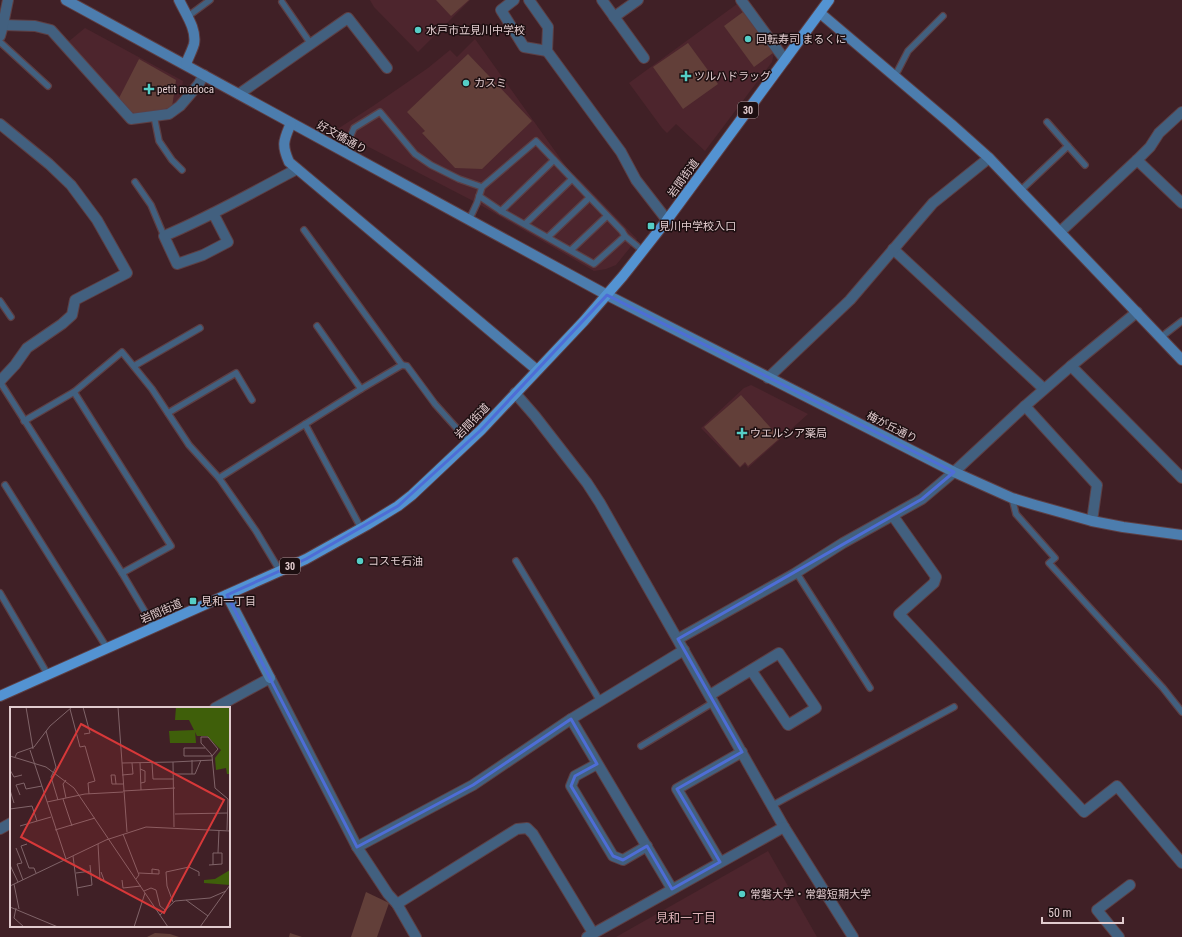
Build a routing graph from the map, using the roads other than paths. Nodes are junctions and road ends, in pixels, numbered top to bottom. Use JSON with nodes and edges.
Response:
{"nodes":[{"id":1,"x":8,"y":0,"type":"edge"},
{"id":2,"x":66,"y":0,"type":"edge"},
{"id":3,"x":179,"y":0,"type":"edge"},
{"id":4,"x":210,"y":0,"type":"edge"},
{"id":5,"x":514,"y":0,"type":"edge"},
{"id":6,"x":529,"y":0,"type":"edge"},
{"id":7,"x":602,"y":0,"type":"edge"},
{"id":8,"x":638,"y":0,"type":"edge"},
{"id":9,"x":741,"y":0,"type":"edge"},
{"id":10,"x":829,"y":0,"type":"edge"},
{"id":11,"x":282,"y":2,"type":"dead end"},
{"id":12,"x":820,"y":13,"type":"junction"},
{"id":13,"x":943,"y":16,"type":"dead end"},
{"id":14,"x":187,"y":17,"type":"junction"},
{"id":15,"x":614,"y":17,"type":"junction"},
{"id":16,"x":1,"y":29,"type":"edge"},
{"id":17,"x":0,"y":42,"type":"edge"},
{"id":18,"x":311,"y":44,"type":"junction"},
{"id":19,"x":547,"y":51,"type":"junction"},
{"id":20,"x":644,"y":58,"type":"dead end"},
{"id":21,"x":785,"y":60,"type":"junction"},
{"id":22,"x":186,"y":64,"type":"junction"},
{"id":23,"x":386,"y":68,"type":"dead end"},
{"id":24,"x":204,"y":75,"type":"junction"},
{"id":25,"x":895,"y":76,"type":"junction"},
{"id":26,"x":48,"y":86,"type":"dead end"},
{"id":27,"x":239,"y":94,"type":"junction"},
{"id":28,"x":1182,"y":112,"type":"edge"},
{"id":29,"x":154,"y":116,"type":"junction"},
{"id":30,"x":292,"y":122,"type":"junction"},
{"id":31,"x":1047,"y":122,"type":"dead end"},
{"id":32,"x":0,"y":124,"type":"edge"},
{"id":33,"x":1068,"y":146,"type":"junction"},
{"id":34,"x":344,"y":151,"type":"junction"},
{"id":35,"x":988,"y":158,"type":"junction"},
{"id":36,"x":554,"y":160,"type":"junction"},
{"id":37,"x":1137,"y":160,"type":"junction"},
{"id":38,"x":1085,"y":165,"type":"dead end"},
{"id":39,"x":297,"y":169,"type":"junction"},
{"id":40,"x":182,"y":170,"type":"dead end"},
{"id":41,"x":572,"y":179,"type":"junction"},
{"id":42,"x":135,"y":182,"type":"dead end"},
{"id":43,"x":482,"y":187,"type":"junction"},
{"id":44,"x":1020,"y":191,"type":"junction"},
{"id":45,"x":479,"y":196,"type":"junction"},
{"id":46,"x":589,"y":198,"type":"junction"},
{"id":47,"x":1182,"y":203,"type":"edge"},
{"id":48,"x":501,"y":211,"type":"junction"},
{"id":49,"x":213,"y":213,"type":"junction"},
{"id":50,"x":607,"y":216,"type":"junction"},
{"id":51,"x":469,"y":220,"type":"junction"},
{"id":52,"x":667,"y":220,"type":"junction"},
{"id":53,"x":525,"y":224,"type":"junction"},
{"id":54,"x":304,"y":230,"type":"dead end"},
{"id":55,"x":1060,"y":232,"type":"junction"},
{"id":56,"x":164,"y":236,"type":"junction"},
{"id":57,"x":625,"y":236,"type":"junction"},
{"id":58,"x":548,"y":237,"type":"junction"},
{"id":59,"x":893,"y":249,"type":"junction"},
{"id":60,"x":570,"y":250,"type":"junction"},
{"id":61,"x":643,"y":251,"type":"junction"},
{"id":62,"x":607,"y":295,"type":"junction"},
{"id":63,"x":0,"y":301,"type":"edge"},
{"id":64,"x":1137,"y":312,"type":"junction"},
{"id":65,"x":11,"y":317,"type":"dead end"},
{"id":66,"x":1182,"y":321,"type":"edge"},
{"id":67,"x":318,"y":326,"type":"dead end"},
{"id":68,"x":200,"y":328,"type":"dead end"},
{"id":69,"x":1160,"y":338,"type":"junction"},
{"id":70,"x":1182,"y":360,"type":"edge"},
{"id":71,"x":402,"y":365,"type":"junction"},
{"id":72,"x":134,"y":366,"type":"junction"},
{"id":73,"x":1071,"y":366,"type":"junction"},
{"id":74,"x":537,"y":370,"type":"junction"},
{"id":75,"x":768,"y":378,"type":"junction"},
{"id":76,"x":0,"y":382,"type":"edge"},
{"id":77,"x":361,"y":389,"type":"junction"},
{"id":78,"x":1044,"y":389,"type":"junction"},
{"id":79,"x":74,"y":392,"type":"junction"},
{"id":80,"x":515,"y":393,"type":"junction"},
{"id":81,"x":252,"y":400,"type":"dead end"},
{"id":82,"x":1025,"y":406,"type":"junction"},
{"id":83,"x":168,"y":413,"type":"junction"},
{"id":84,"x":24,"y":421,"type":"junction"},
{"id":85,"x":305,"y":424,"type":"junction"},
{"id":86,"x":468,"y":442,"type":"junction"},
{"id":87,"x":954,"y":472,"type":"junction"},
{"id":88,"x":219,"y":478,"type":"junction"},
{"id":89,"x":1182,"y":478,"type":"edge"},
{"id":90,"x":5,"y":485,"type":"dead end"},
{"id":91,"x":1012,"y":498,"type":"junction"},
{"id":92,"x":893,"y":516,"type":"junction"},
{"id":93,"x":1092,"y":521,"type":"junction"},
{"id":94,"x":361,"y":528,"type":"junction"},
{"id":95,"x":1182,"y":535,"type":"edge"},
{"id":96,"x":516,"y":562,"type":"dead end"},
{"id":97,"x":280,"y":571,"type":"junction"},
{"id":98,"x":122,"y":572,"type":"junction"},
{"id":99,"x":796,"y":572,"type":"junction"},
{"id":100,"x":0,"y":593,"type":"edge"},
{"id":101,"x":227,"y":595,"type":"junction"},
{"id":102,"x":154,"y":627,"type":"junction"},
{"id":103,"x":678,"y":639,"type":"junction"},
{"id":104,"x":107,"y":648,"type":"junction"},
{"id":105,"x":684,"y":650,"type":"junction"},
{"id":106,"x":751,"y":670,"type":"junction"},
{"id":107,"x":48,"y":675,"type":"junction"},
{"id":108,"x":270,"y":678,"type":"junction"},
{"id":109,"x":870,"y":688,"type":"dead end"},
{"id":110,"x":1,"y":693,"type":"edge"},
{"id":111,"x":712,"y":698,"type":"junction"},
{"id":112,"x":600,"y":701,"type":"junction"},
{"id":113,"x":217,"y":707,"type":"edge"},
{"id":114,"x":954,"y":707,"type":"dead end"},
{"id":115,"x":1182,"y":712,"type":"edge"},
{"id":116,"x":571,"y":719,"type":"junction"},
{"id":117,"x":642,"y":746,"type":"dead end"},
{"id":118,"x":742,"y":752,"type":"junction"},
{"id":119,"x":597,"y":764,"type":"junction"},
{"id":120,"x":772,"y":805,"type":"junction"},
{"id":121,"x":10,"y":824,"type":"edge"},
{"id":122,"x":784,"y":827,"type":"junction"},
{"id":123,"x":0,"y":829,"type":"edge"},
{"id":124,"x":647,"y":846,"type":"junction"},
{"id":125,"x":357,"y":847,"type":"junction"},
{"id":126,"x":720,"y":862,"type":"junction"},
{"id":127,"x":1182,"y":863,"type":"edge"},
{"id":128,"x":1130,"y":885,"type":"dead end"},
{"id":129,"x":672,"y":889,"type":"junction"},
{"id":130,"x":397,"y":904,"type":"junction"},
{"id":131,"x":590,"y":935,"type":"edge"},
{"id":132,"x":414,"y":936,"type":"edge"},
{"id":133,"x":853,"y":937,"type":"edge"},
{"id":134,"x":1119,"y":937,"type":"edge"}],
"edges":[{"from":1,"to":16,"type":"street"},
{"from":2,"to":22,"type":"street","name":"好文橋通り"},
{"from":3,"to":14,"type":"street"},
{"from":4,"to":14,"type":"lane"},
{"from":5,"to":19,"type":"street"},
{"from":6,"to":19,"type":"street"},
{"from":7,"to":15,"type":"street"},
{"from":8,"to":15,"type":"street"},
{"from":9,"to":21,"type":"street"},
{"from":10,"to":12,"type":"main road","name":"岩間街道","number":"30"},
{"from":11,"to":18,"type":"lane"},
{"from":12,"to":21,"type":"main road","name":"岩間街道","number":"30"},
{"from":12,"to":25,"type":"street"},
{"from":13,"to":25,"type":"lane"},
{"from":14,"to":22,"type":"street"},
{"from":15,"to":20,"type":"street"},
{"from":16,"to":29,"type":"street"},
{"from":17,"to":26,"type":"lane"},
{"from":18,"to":23,"type":"street"},
{"from":18,"to":27,"type":"street"},
{"from":19,"to":52,"type":"street"},
{"from":21,"to":52,"type":"main road","name":"岩間街道","number":"30"},
{"from":22,"to":24,"type":"street","name":"好文橋通り"},
{"from":24,"to":27,"type":"street","name":"好文橋通り"},
{"from":24,"to":29,"type":"street"},
{"from":25,"to":35,"type":"street"},
{"from":27,"to":30,"type":"street","name":"好文橋通り"},
{"from":28,"to":37,"type":"street"},
{"from":29,"to":40,"type":"lane"},
{"from":30,"to":34,"type":"street","name":"好文橋通り"},
{"from":30,"to":39,"type":"street"},
{"from":31,"to":33,"type":"lane"},
{"from":32,"to":76,"type":"street"},
{"from":33,"to":38,"type":"lane"},
{"from":33,"to":44,"type":"lane"},
{"from":34,"to":43,"type":"lane"},
{"from":34,"to":51,"type":"street","name":"好文橋通り"},
{"from":35,"to":44,"type":"street"},
{"from":35,"to":59,"type":"street"},
{"from":36,"to":41,"type":"lane"},
{"from":36,"to":43,"type":"lane"},
{"from":36,"to":48,"type":"lane"},
{"from":37,"to":47,"type":"street"},
{"from":37,"to":55,"type":"street"},
{"from":39,"to":49,"type":"street"},
{"from":39,"to":74,"type":"street"},
{"from":41,"to":46,"type":"lane"},
{"from":41,"to":53,"type":"lane"},
{"from":42,"to":56,"type":"lane"},
{"from":43,"to":45,"type":"lane"},
{"from":44,"to":55,"type":"street"},
{"from":45,"to":48,"type":"lane"},
{"from":45,"to":51,"type":"lane"},
{"from":46,"to":50,"type":"lane"},
{"from":46,"to":58,"type":"lane"},
{"from":48,"to":53,"type":"lane"},
{"from":49,"to":56,"type":"street"},
{"from":49,"to":56,"type":"street"},
{"from":50,"to":57,"type":"lane"},
{"from":50,"to":60,"type":"lane"},
{"from":51,"to":62,"type":"street","name":"好文橋通り"},
{"from":52,"to":61,"type":"main road","name":"岩間街道","number":"30"},
{"from":53,"to":58,"type":"lane"},
{"from":54,"to":71,"type":"lane"},
{"from":55,"to":64,"type":"street"},
{"from":57,"to":60,"type":"lane"},
{"from":57,"to":61,"type":"lane"},
{"from":58,"to":60,"type":"lane"},
{"from":59,"to":75,"type":"street"},
{"from":59,"to":78,"type":"street"},
{"from":61,"to":62,"type":"main road","name":"岩間街道","number":"30"},
{"from":62,"to":74,"type":"main road","name":"岩間街道","number":"30"},
{"from":62,"to":75,"type":"street","name":"梅が丘通り"},
{"from":63,"to":65,"type":"lane"},
{"from":64,"to":69,"type":"street"},
{"from":64,"to":73,"type":"street"},
{"from":66,"to":69,"type":"lane"},
{"from":67,"to":77,"type":"lane"},
{"from":68,"to":72,"type":"lane"},
{"from":69,"to":70,"type":"street"},
{"from":71,"to":77,"type":"lane"},
{"from":71,"to":86,"type":"lane"},
{"from":72,"to":79,"type":"lane"},
{"from":72,"to":83,"type":"lane"},
{"from":73,"to":78,"type":"street"},
{"from":73,"to":89,"type":"street"},
{"from":74,"to":80,"type":"main road","name":"岩間街道","number":"30"},
{"from":75,"to":87,"type":"street","name":"梅が丘通り"},
{"from":76,"to":84,"type":"lane"},
{"from":77,"to":85,"type":"lane"},
{"from":78,"to":82,"type":"street"},
{"from":79,"to":84,"type":"lane"},
{"from":79,"to":98,"type":"lane"},
{"from":80,"to":86,"type":"main road","name":"岩間街道","number":"30"},
{"from":80,"to":103,"type":"street"},
{"from":81,"to":83,"type":"lane"},
{"from":82,"to":87,"type":"street"},
{"from":82,"to":93,"type":"street"},
{"from":83,"to":88,"type":"lane"},
{"from":84,"to":98,"type":"lane"},
{"from":85,"to":88,"type":"lane"},
{"from":85,"to":94,"type":"lane"},
{"from":86,"to":94,"type":"main road","name":"岩間街道","number":"30"},
{"from":87,"to":91,"type":"street","name":"梅が丘通り"},
{"from":87,"to":92,"type":"street"},
{"from":88,"to":97,"type":"lane"},
{"from":90,"to":104,"type":"lane"},
{"from":91,"to":93,"type":"street","name":"梅が丘通り"},
{"from":91,"to":115,"type":"lane"},
{"from":92,"to":99,"type":"street"},
{"from":92,"to":127,"type":"street"},
{"from":93,"to":95,"type":"street","name":"梅が丘通り"},
{"from":94,"to":97,"type":"main road","name":"岩間街道","number":"30"},
{"from":96,"to":112,"type":"lane"},
{"from":97,"to":101,"type":"main road","name":"岩間街道","number":"30"},
{"from":98,"to":102,"type":"lane"},
{"from":99,"to":103,"type":"street"},
{"from":99,"to":109,"type":"lane"},
{"from":100,"to":107,"type":"lane"},
{"from":101,"to":102,"type":"main road","name":"岩間街道","number":"30"},
{"from":101,"to":108,"type":"street"},
{"from":102,"to":104,"type":"main road","name":"岩間街道","number":"30"},
{"from":103,"to":105,"type":"street"},
{"from":104,"to":107,"type":"main road","name":"岩間街道","number":"30"},
{"from":105,"to":111,"type":"street"},
{"from":105,"to":112,"type":"street"},
{"from":106,"to":106,"type":"street"},
{"from":106,"to":111,"type":"street"},
{"from":107,"to":110,"type":"main road","name":"岩間街道","number":"30"},
{"from":108,"to":113,"type":"street"},
{"from":108,"to":125,"type":"street"},
{"from":111,"to":117,"type":"lane"},
{"from":111,"to":118,"type":"street"},
{"from":112,"to":116,"type":"street"},
{"from":114,"to":120,"type":"lane"},
{"from":116,"to":119,"type":"street"},
{"from":116,"to":125,"type":"street"},
{"from":118,"to":120,"type":"street"},
{"from":118,"to":126,"type":"street"},
{"from":119,"to":124,"type":"street"},
{"from":119,"to":124,"type":"street"},
{"from":120,"to":122,"type":"street"},
{"from":121,"to":123,"type":"street"},
{"from":122,"to":126,"type":"street"},
{"from":122,"to":133,"type":"street"},
{"from":124,"to":129,"type":"street"},
{"from":125,"to":130,"type":"street"},
{"from":126,"to":129,"type":"street"},
{"from":128,"to":134,"type":"street"},
{"from":129,"to":131,"type":"street"},
{"from":130,"to":131,"type":"street"},
{"from":130,"to":132,"type":"street"}]}
